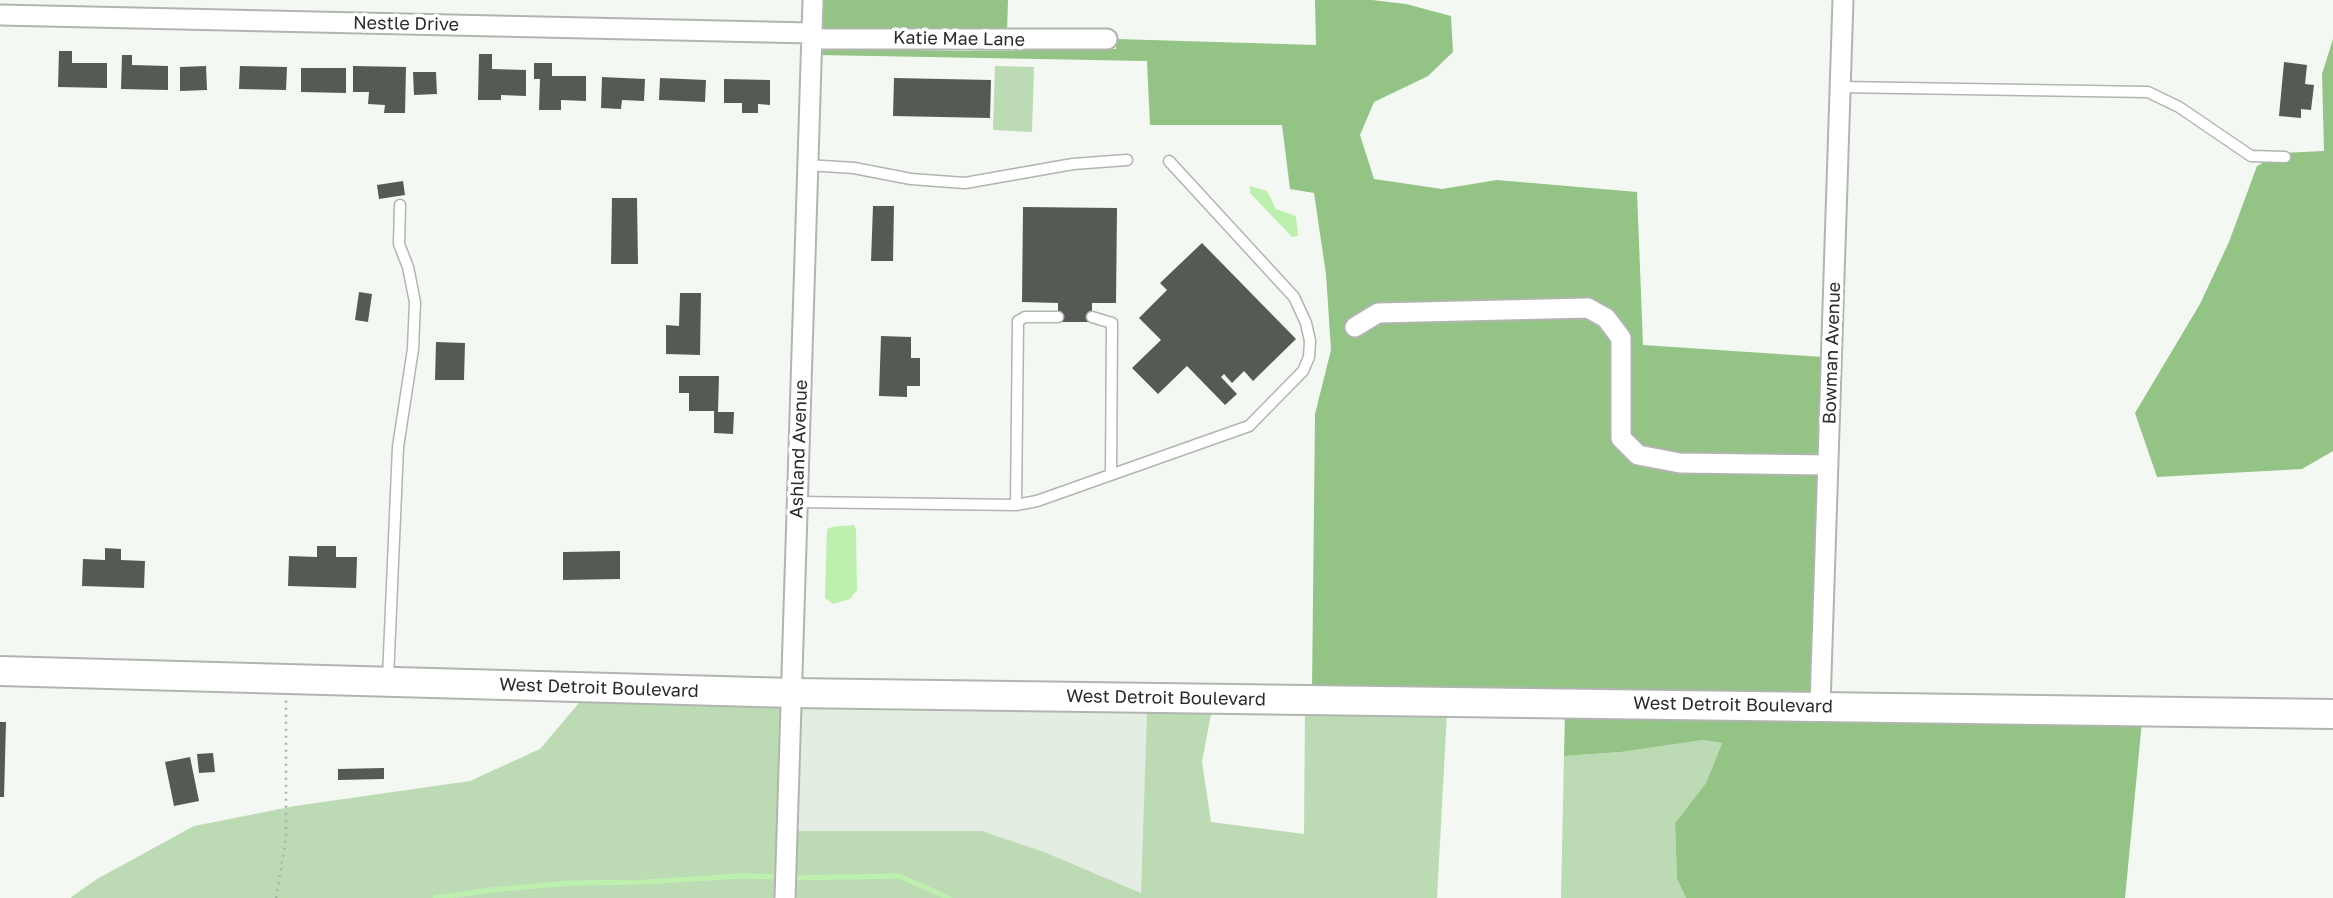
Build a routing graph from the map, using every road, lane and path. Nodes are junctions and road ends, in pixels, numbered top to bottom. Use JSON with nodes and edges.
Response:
{"nodes":[{"id":1,"x":813,"y":0,"type":"edge"},
{"id":2,"x":1843,"y":0,"type":"edge"},
{"id":3,"x":0,"y":15,"type":"edge"},
{"id":4,"x":811,"y":36,"type":"junction"},
{"id":5,"x":1107,"y":39,"type":"dead end"},
{"id":6,"x":1840,"y":87,"type":"junction"},
{"id":7,"x":2285,"y":158,"type":"dead end"},
{"id":8,"x":1127,"y":160,"type":"dead end"},
{"id":9,"x":1169,"y":161,"type":"dead end"},
{"id":10,"x":807,"y":165,"type":"junction"},
{"id":11,"x":400,"y":205,"type":"dead end"},
{"id":12,"x":1058,"y":317,"type":"dead end"},
{"id":13,"x":1092,"y":317,"type":"dead end"},
{"id":14,"x":1355,"y":327,"type":"dead end"},
{"id":15,"x":1828,"y":465,"type":"junction"},
{"id":16,"x":1111,"y":475,"type":"junction"},
{"id":17,"x":797,"y":502,"type":"junction"},
{"id":18,"x":1016,"y":505,"type":"junction"},
{"id":19,"x":0,"y":671,"type":"edge"},
{"id":20,"x":388,"y":682,"type":"junction"},
{"id":21,"x":286,"y":693,"type":"dead end"},
{"id":22,"x":792,"y":693,"type":"junction"},
{"id":23,"x":1820,"y":706,"type":"junction"},
{"id":24,"x":2333,"y":714,"type":"edge"},
{"id":25,"x":275,"y":898,"type":"edge"},
{"id":26,"x":785,"y":898,"type":"edge"}],
"edges":[{"from":1,"to":4,"type":"street","name":"Ashland Avenue"},
{"from":2,"to":6,"type":"street","name":"Bowman Avenue"},
{"from":3,"to":4,"type":"street","name":"Nestle Drive"},
{"from":4,"to":5,"type":"street","name":"Katie Mae Lane"},
{"from":4,"to":10,"type":"street","name":"Ashland Avenue"},
{"from":6,"to":7,"type":"lane"},
{"from":6,"to":15,"type":"street","name":"Bowman Avenue"},
{"from":8,"to":10,"type":"lane"},
{"from":9,"to":16,"type":"lane"},
{"from":10,"to":17,"type":"street","name":"Ashland Avenue"},
{"from":11,"to":20,"type":"lane"},
{"from":12,"to":18,"type":"lane"},
{"from":13,"to":16,"type":"lane"},
{"from":14,"to":15,"type":"street"},
{"from":15,"to":23,"type":"street","name":"Bowman Avenue"},
{"from":16,"to":18,"type":"lane"},
{"from":17,"to":18,"type":"lane"},
{"from":17,"to":22,"type":"street","name":"Ashland Avenue"},
{"from":19,"to":20,"type":"street","name":"West Detroit Boulevard"},
{"from":20,"to":22,"type":"street","name":"West Detroit Boulevard"},
{"from":21,"to":25,"type":"path"},
{"from":22,"to":23,"type":"street","name":"West Detroit Boulevard"},
{"from":22,"to":26,"type":"street","name":"Ashland Avenue"},
{"from":23,"to":24,"type":"street","name":"West Detroit Boulevard"}]}
